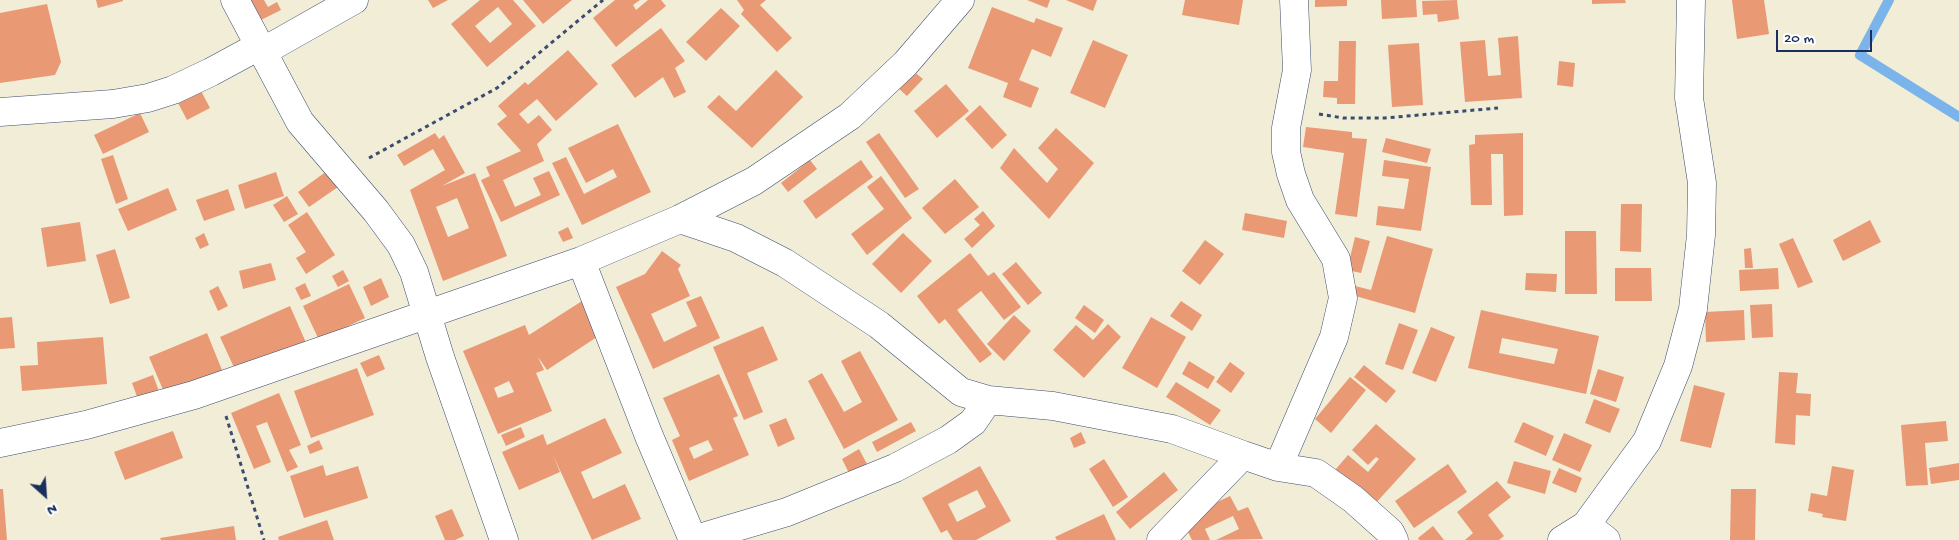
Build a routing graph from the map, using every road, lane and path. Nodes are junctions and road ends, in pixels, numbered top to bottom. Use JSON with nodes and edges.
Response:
{"nodes":[{"id":1,"x":235,"y":0,"type":"edge"},
{"id":2,"x":354,"y":0,"type":"edge"},
{"id":3,"x":603,"y":0,"type":"edge"},
{"id":4,"x":960,"y":0,"type":"edge"},
{"id":5,"x":1294,"y":0,"type":"edge"},
{"id":6,"x":1692,"y":0,"type":"edge"},
{"id":7,"x":260,"y":49,"type":"junction"},
{"id":8,"x":1498,"y":108,"type":"dead end"},
{"id":9,"x":1290,"y":110,"type":"junction"},
{"id":10,"x":0,"y":112,"type":"edge"},
{"id":11,"x":344,"y":172,"type":"junction"},
{"id":12,"x":680,"y":219,"type":"junction"},
{"id":13,"x":581,"y":261,"type":"junction"},
{"id":14,"x":427,"y":313,"type":"junction"},
{"id":15,"x":218,"y":387,"type":"junction"},
{"id":16,"x":988,"y":400,"type":"junction"},
{"id":17,"x":0,"y":443,"type":"edge"},
{"id":18,"x":1243,"y":455,"type":"junction"},
{"id":19,"x":1278,"y":467,"type":"junction"},
{"id":20,"x":1596,"y":532,"type":"edge"},
{"id":21,"x":264,"y":540,"type":"edge"},
{"id":22,"x":504,"y":540,"type":"edge"},
{"id":23,"x":1161,"y":540,"type":"edge"},
{"id":24,"x":1394,"y":540,"type":"edge"},
{"id":25,"x":1562,"y":540,"type":"edge"}],
"edges":[{"from":1,"to":7,"type":"street"},
{"from":2,"to":7,"type":"street"},
{"from":3,"to":11,"type":"path"},
{"from":4,"to":12,"type":"street"},
{"from":5,"to":9,"type":"street"},
{"from":6,"to":20,"type":"street"},
{"from":7,"to":10,"type":"street"},
{"from":7,"to":11,"type":"street"},
{"from":8,"to":9,"type":"path"},
{"from":9,"to":19,"type":"street"},
{"from":11,"to":14,"type":"street"},
{"from":12,"to":13,"type":"street"},
{"from":12,"to":16,"type":"street"},
{"from":13,"to":14,"type":"street"},
{"from":13,"to":16,"type":"street"},
{"from":14,"to":15,"type":"street"},
{"from":14,"to":22,"type":"street"},
{"from":15,"to":17,"type":"street"},
{"from":15,"to":21,"type":"path"},
{"from":16,"to":18,"type":"street"},
{"from":18,"to":19,"type":"street"},
{"from":18,"to":23,"type":"street"},
{"from":19,"to":24,"type":"street"},
{"from":20,"to":25,"type":"street"}]}
